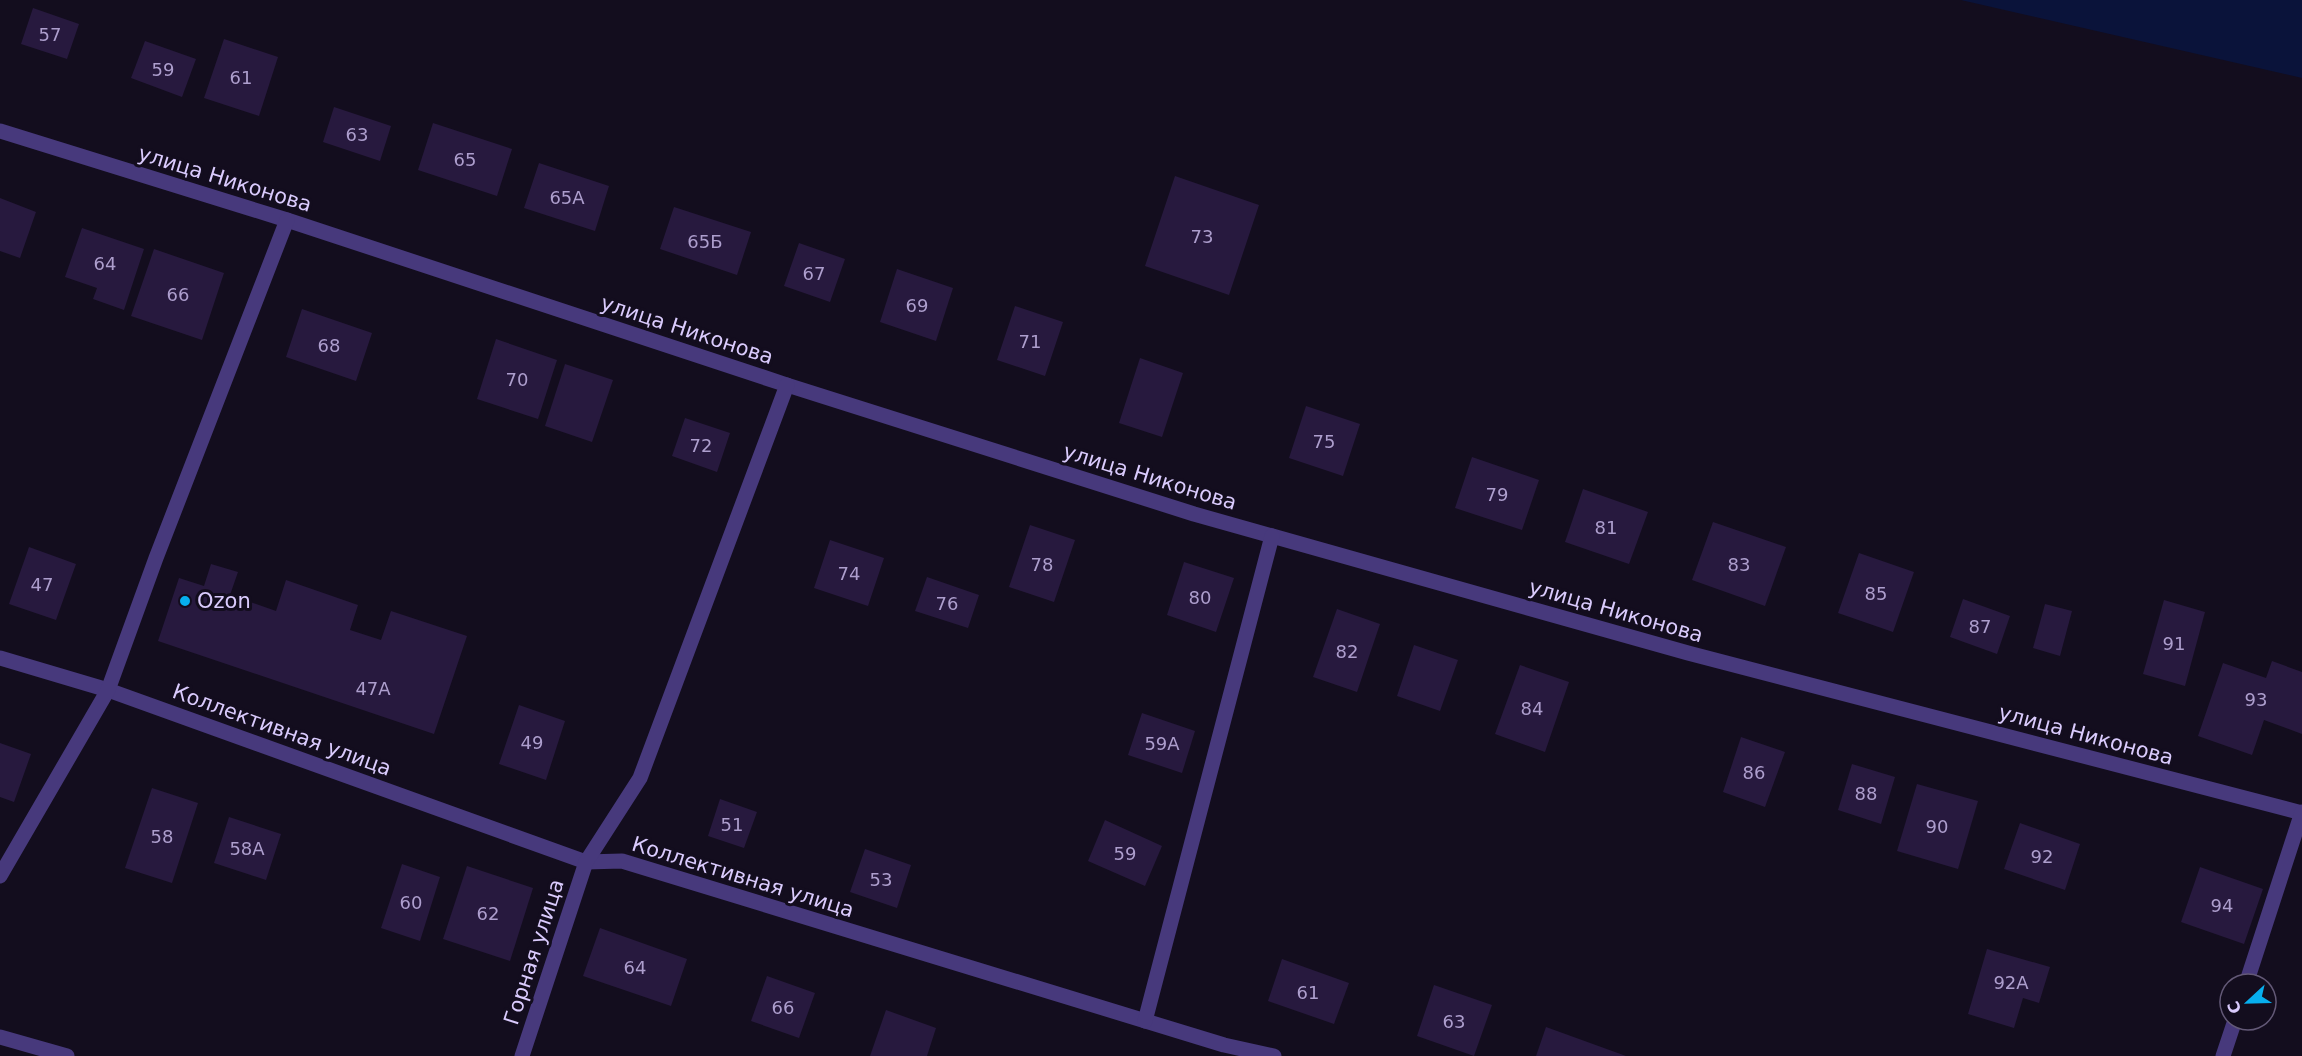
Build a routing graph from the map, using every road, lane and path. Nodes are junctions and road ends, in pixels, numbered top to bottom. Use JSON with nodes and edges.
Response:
{"nodes":[{"id":1,"x":0,"y":131,"type":"edge"},
{"id":2,"x":287,"y":220,"type":"junction"},
{"id":3,"x":788,"y":385,"type":"junction"},
{"id":4,"x":1272,"y":536,"type":"junction"},
{"id":5,"x":0,"y":658,"type":"edge"},
{"id":6,"x":108,"y":690,"type":"junction"},
{"id":7,"x":2302,"y":813,"type":"edge"},
{"id":8,"x":586,"y":862,"type":"junction"},
{"id":9,"x":0,"y":876,"type":"edge"},
{"id":10,"x":2250,"y":972,"type":"edge"},
{"id":11,"x":1145,"y":1021,"type":"junction"},
{"id":12,"x":2231,"y":1032,"type":"edge"},
{"id":13,"x":0,"y":1037,"type":"edge"},
{"id":14,"x":1222,"y":1050,"type":"edge"},
{"id":15,"x":67,"y":1056,"type":"edge"},
{"id":16,"x":522,"y":1056,"type":"edge"},
{"id":17,"x":1274,"y":1056,"type":"edge"},
{"id":18,"x":2223,"y":1056,"type":"edge"}],
"edges":[{"from":1,"to":2,"type":"street","name":"улица Никонова"},
{"from":2,"to":3,"type":"street","name":"улица Никонова"},
{"from":2,"to":6,"type":"street"},
{"from":3,"to":4,"type":"street","name":"улица Никонова"},
{"from":3,"to":8,"type":"street","name":"Горная улица"},
{"from":4,"to":7,"type":"street","name":"улица Никонова"},
{"from":4,"to":11,"type":"street"},
{"from":5,"to":6,"type":"street","name":"Коллективная улица"},
{"from":6,"to":8,"type":"street","name":"Коллективная улица"},
{"from":6,"to":9,"type":"street"},
{"from":7,"to":10,"type":"street"},
{"from":8,"to":11,"type":"street","name":"Коллективная улица"},
{"from":8,"to":16,"type":"street","name":"Горная улица"},
{"from":11,"to":14,"type":"street","name":"Коллективная улица"},
{"from":12,"to":18,"type":"street"},
{"from":13,"to":15,"type":"street"},
{"from":14,"to":17,"type":"street","name":"Коллективная улица"}]}
